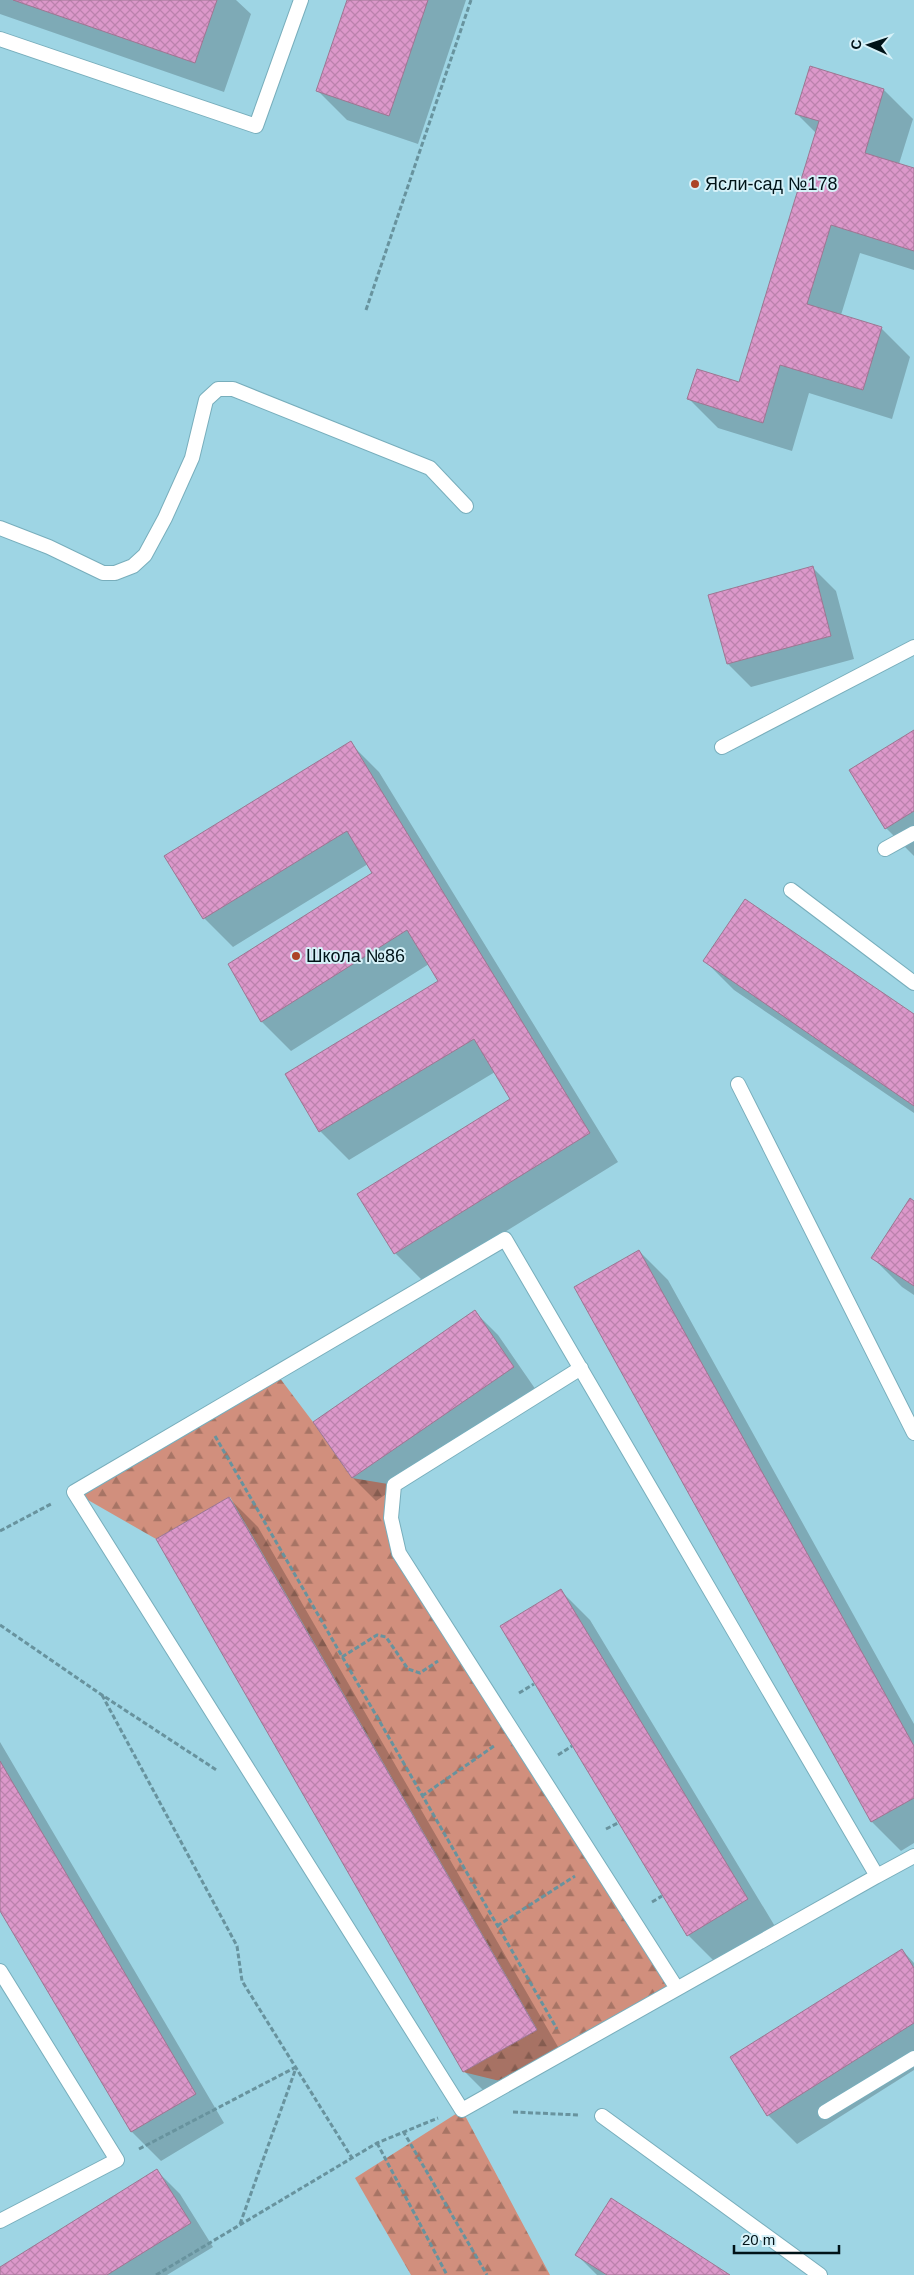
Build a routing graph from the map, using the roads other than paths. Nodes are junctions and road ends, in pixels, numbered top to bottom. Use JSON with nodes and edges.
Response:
{"nodes":[{"id":1,"x":300,"y":0,"type":"edge"},
{"id":2,"x":0,"y":39,"type":"edge"},
{"id":3,"x":466,"y":506,"type":"dead end"},
{"id":4,"x":0,"y":528,"type":"edge"},
{"id":5,"x":914,"y":647,"type":"edge"},
{"id":6,"x":722,"y":747,"type":"dead end"},
{"id":7,"x":914,"y":833,"type":"edge"},
{"id":8,"x":886,"y":849,"type":"dead end"},
{"id":9,"x":791,"y":890,"type":"dead end"},
{"id":10,"x":914,"y":983,"type":"edge"},
{"id":11,"x":738,"y":1084,"type":"dead end"},
{"id":12,"x":581,"y":1368,"type":"junction"},
{"id":13,"x":914,"y":1433,"type":"edge"},
{"id":14,"x":914,"y":1856,"type":"edge"},
{"id":15,"x":877,"y":1876,"type":"junction"},
{"id":16,"x":0,"y":1971,"type":"edge"},
{"id":17,"x":676,"y":1987,"type":"junction"},
{"id":18,"x":914,"y":2058,"type":"edge"},
{"id":19,"x":824,"y":2112,"type":"dead end"},
{"id":20,"x":602,"y":2116,"type":"road end"},
{"id":21,"x":0,"y":2221,"type":"edge"},
{"id":22,"x":820,"y":2275,"type":"edge"}],
"edges":[{"from":1,"to":2,"type":"lane"},
{"from":3,"to":4,"type":"lane"},
{"from":5,"to":6,"type":"lane"},
{"from":7,"to":8,"type":"lane"},
{"from":9,"to":10,"type":"lane"},
{"from":11,"to":13,"type":"lane"},
{"from":12,"to":15,"type":"lane"},
{"from":12,"to":17,"type":"lane"},
{"from":12,"to":17,"type":"lane"},
{"from":14,"to":15,"type":"lane"},
{"from":15,"to":17,"type":"lane"},
{"from":16,"to":21,"type":"lane"},
{"from":18,"to":19,"type":"lane"},
{"from":20,"to":22,"type":"lane"}]}
